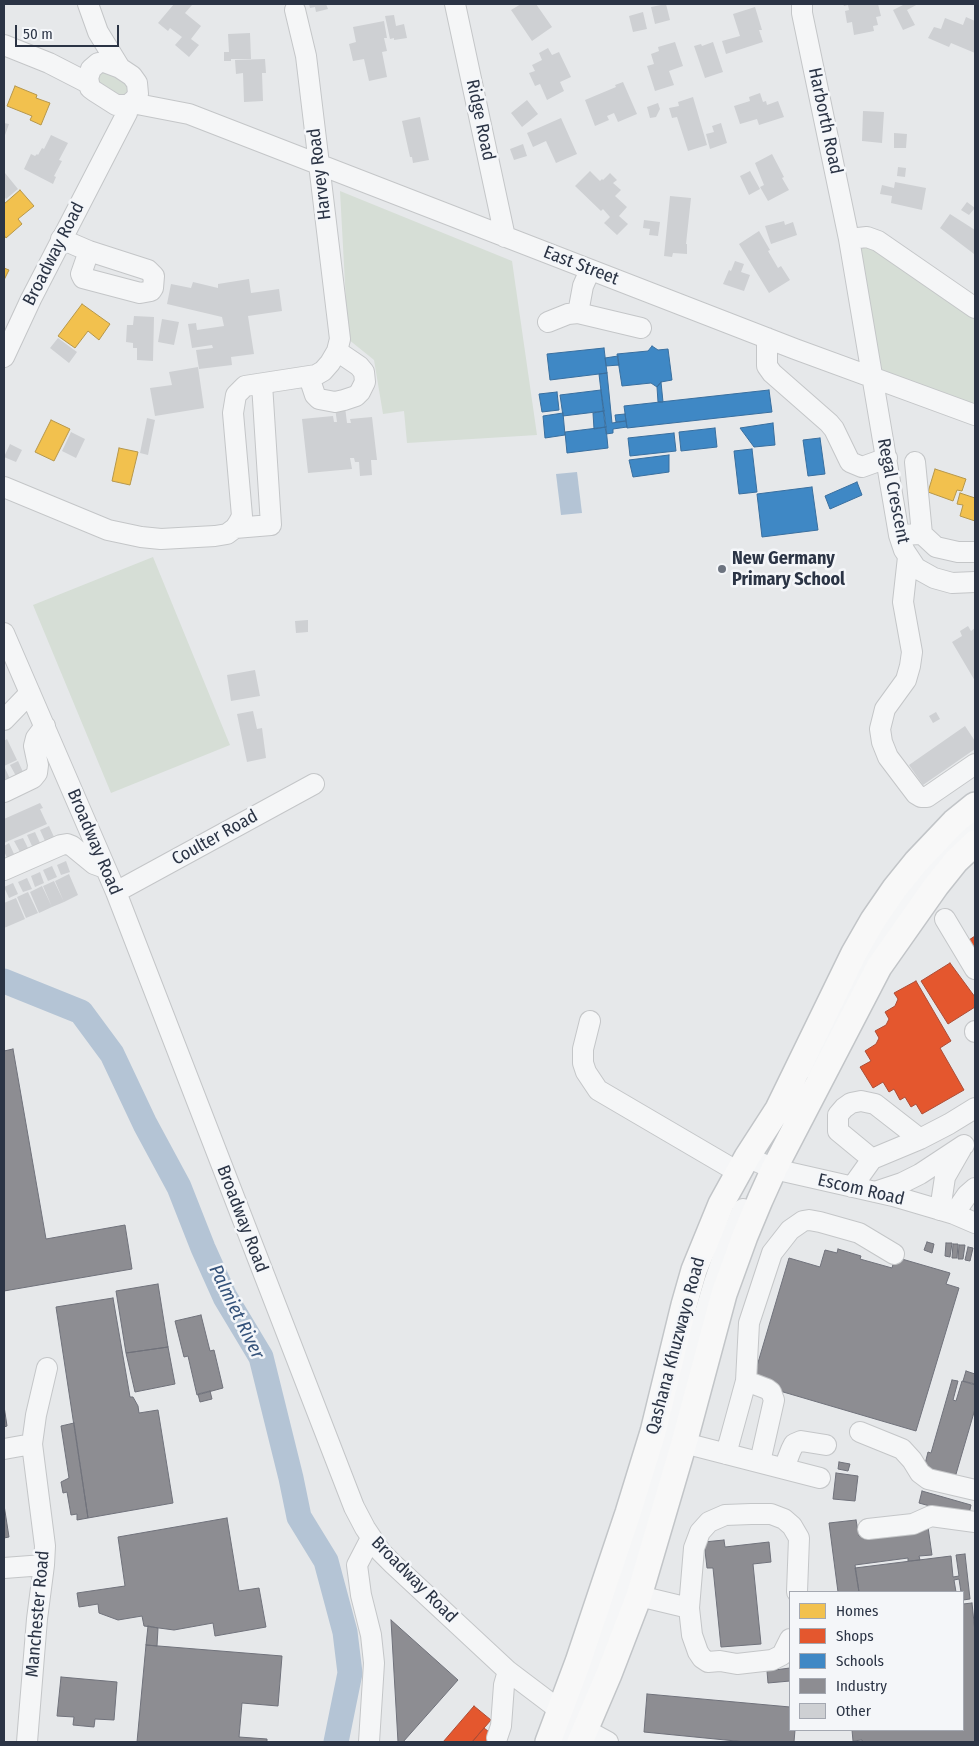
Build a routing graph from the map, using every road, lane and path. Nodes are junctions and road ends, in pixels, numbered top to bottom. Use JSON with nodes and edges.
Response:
{"nodes":[{"id":1,"x":88,"y":4,"type":"edge"},
{"id":2,"x":455,"y":4,"type":"edge"},
{"id":3,"x":802,"y":4,"type":"edge"},
{"id":4,"x":295,"y":10,"type":"dead end"},
{"id":5,"x":98,"y":32,"type":"junction"},
{"id":6,"x":4,"y":45,"type":"edge"},
{"id":7,"x":120,"y":68,"type":"junction"},
{"id":8,"x":96,"y":77,"type":"junction"},
{"id":9,"x":137,"y":83,"type":"junction"},
{"id":10,"x":130,"y":104,"type":"junction"},
{"id":11,"x":189,"y":114,"type":"junction"},
{"id":12,"x":106,"y":153,"type":"junction"},
{"id":13,"x":319,"y":164,"type":"junction"},
{"id":14,"x":505,"y":237,"type":"junction"},
{"id":15,"x":61,"y":239,"type":"junction"},
{"id":16,"x":849,"y":239,"type":"junction"},
{"id":17,"x":88,"y":251,"type":"dead end"},
{"id":18,"x":590,"y":270,"type":"junction"},
{"id":19,"x":975,"y":308,"type":"edge"},
{"id":20,"x":578,"y":313,"type":"junction"},
{"id":21,"x":548,"y":322,"type":"dead end"},
{"id":22,"x":641,"y":328,"type":"dead end"},
{"id":23,"x":768,"y":338,"type":"junction"},
{"id":24,"x":339,"y":345,"type":"junction"},
{"id":25,"x":4,"y":357,"type":"edge"},
{"id":26,"x":309,"y":377,"type":"junction"},
{"id":27,"x":873,"y":378,"type":"junction"},
{"id":28,"x":262,"y":384,"type":"junction"},
{"id":29,"x":975,"y":415,"type":"edge"},
{"id":30,"x":886,"y":458,"type":"junction"},
{"id":31,"x":915,"y":462,"type":"dead end"},
{"id":32,"x":4,"y":487,"type":"edge"},
{"id":33,"x":235,"y":528,"type":"junction"},
{"id":34,"x":922,"y":534,"type":"junction"},
{"id":35,"x":899,"y":535,"type":"junction"},
{"id":36,"x":975,"y":552,"type":"edge"},
{"id":37,"x":908,"y":557,"type":"junction"},
{"id":38,"x":975,"y":582,"type":"edge"},
{"id":39,"x":4,"y":633,"type":"edge"},
{"id":40,"x":8,"y":653,"type":"edge"},
{"id":41,"x":30,"y":693,"type":"junction"},
{"id":42,"x":4,"y":720,"type":"edge"},
{"id":43,"x":44,"y":726,"type":"junction"},
{"id":44,"x":975,"y":764,"type":"edge"},
{"id":45,"x":314,"y":784,"type":"dead end"},
{"id":46,"x":4,"y":792,"type":"edge"},
{"id":47,"x":975,"y":806,"type":"edge"},
{"id":48,"x":975,"y":826,"type":"edge"},
{"id":49,"x":975,"y":843,"type":"edge"},
{"id":50,"x":105,"y":868,"type":"junction"},
{"id":51,"x":4,"y":870,"type":"edge"},
{"id":52,"x":116,"y":892,"type":"junction"},
{"id":53,"x":945,"y":919,"type":"dead end"},
{"id":54,"x":975,"y":969,"type":"edge"},
{"id":55,"x":590,"y":1021,"type":"dead end"},
{"id":56,"x":975,"y":1108,"type":"edge"},
{"id":57,"x":920,"y":1139,"type":"junction"},
{"id":58,"x":970,"y":1141,"type":"edge"},
{"id":59,"x":872,"y":1159,"type":"junction"},
{"id":60,"x":756,"y":1166,"type":"junction"},
{"id":61,"x":852,"y":1187,"type":"junction"},
{"id":62,"x":975,"y":1188,"type":"edge"},
{"id":63,"x":875,"y":1192,"type":"junction"},
{"id":64,"x":947,"y":1212,"type":"junction"},
{"id":65,"x":975,"y":1223,"type":"edge"},
{"id":66,"x":894,"y":1254,"type":"dead end"},
{"id":67,"x":47,"y":1368,"type":"dead end"},
{"id":68,"x":746,"y":1381,"type":"junction"},
{"id":69,"x":860,"y":1432,"type":"dead end"},
{"id":70,"x":684,"y":1443,"type":"junction"},
{"id":71,"x":32,"y":1444,"type":"junction"},
{"id":72,"x":826,"y":1445,"type":"dead end"},
{"id":73,"x":4,"y":1449,"type":"edge"},
{"id":74,"x":726,"y":1454,"type":"junction"},
{"id":75,"x":760,"y":1462,"type":"junction"},
{"id":76,"x":784,"y":1468,"type":"junction"},
{"id":77,"x":820,"y":1478,"type":"dead end"},
{"id":78,"x":975,"y":1490,"type":"edge"},
{"id":79,"x":975,"y":1522,"type":"edge"},
{"id":80,"x":868,"y":1529,"type":"dead end"},
{"id":81,"x":371,"y":1538,"type":"junction"},
{"id":82,"x":44,"y":1565,"type":"junction"},
{"id":83,"x":4,"y":1568,"type":"edge"},
{"id":84,"x":797,"y":1591,"type":"edge"},
{"id":85,"x":639,"y":1596,"type":"junction"},
{"id":86,"x":689,"y":1608,"type":"junction"},
{"id":87,"x":789,"y":1641,"type":"edge"},
{"id":88,"x":508,"y":1671,"type":"junction"},
{"id":89,"x":575,"y":1725,"type":"edge"},
{"id":90,"x":497,"y":1738,"type":"dead end"},
{"id":91,"x":27,"y":1742,"type":"edge"},
{"id":92,"x":369,"y":1742,"type":"edge"},
{"id":93,"x":548,"y":1742,"type":"edge"},
{"id":94,"x":563,"y":1742,"type":"edge"},
{"id":95,"x":608,"y":1742,"type":"edge"}],
"edges":[{"from":1,"to":5,"type":"street"},
{"from":2,"to":14,"type":"street","name":"Ridge Road"},
{"from":3,"to":16,"type":"street","name":"Harborth Road"},
{"from":4,"to":13,"type":"street","name":"Harvey Road"},
{"from":5,"to":7,"type":"street"},
{"from":5,"to":8,"type":"street","name":"Broadway Road"},
{"from":6,"to":8,"type":"street"},
{"from":7,"to":8,"type":"street"},
{"from":7,"to":9,"type":"street","name":"East Street"},
{"from":8,"to":10,"type":"street","name":"East Street"},
{"from":8,"to":12,"type":"street","name":"Broadway Road"},
{"from":9,"to":10,"type":"street","name":"Broadway Road"},
{"from":9,"to":11,"type":"street","name":"East Street"},
{"from":10,"to":11,"type":"street","name":"East Street"},
{"from":10,"to":12,"type":"street","name":"Broadway Road"},
{"from":11,"to":13,"type":"street","name":"East Street"},
{"from":12,"to":15,"type":"street","name":"Broadway Road"},
{"from":13,"to":14,"type":"street","name":"East Street"},
{"from":13,"to":24,"type":"street","name":"Harvey Road"},
{"from":14,"to":18,"type":"street","name":"East Street"},
{"from":15,"to":17,"type":"street"},
{"from":15,"to":25,"type":"street","name":"Broadway Road"},
{"from":16,"to":19,"type":"street"},
{"from":16,"to":27,"type":"street","name":"Harborth Road"},
{"from":18,"to":20,"type":"street"},
{"from":18,"to":23,"type":"street","name":"East Street"},
{"from":20,"to":21,"type":"street"},
{"from":20,"to":22,"type":"street"},
{"from":23,"to":27,"type":"street","name":"East Street"},
{"from":23,"to":30,"type":"street"},
{"from":24,"to":26,"type":"street"},
{"from":24,"to":26,"type":"street"},
{"from":26,"to":28,"type":"street"},
{"from":27,"to":29,"type":"street","name":"East Street"},
{"from":27,"to":30,"type":"street","name":"Regal Crescent"},
{"from":28,"to":33,"type":"street"},
{"from":28,"to":33,"type":"street"},
{"from":30,"to":35,"type":"street","name":"Regal Crescent"},
{"from":31,"to":34,"type":"street"},
{"from":32,"to":33,"type":"street"},
{"from":34,"to":35,"type":"street"},
{"from":34,"to":36,"type":"street"},
{"from":35,"to":37,"type":"street","name":"Regal Crescent"},
{"from":37,"to":38,"type":"street","name":"Regal Crescent"},
{"from":37,"to":44,"type":"street"},
{"from":39,"to":40,"type":"street","name":"Broadway Road"},
{"from":40,"to":41,"type":"street","name":"Broadway Road"},
{"from":41,"to":42,"type":"street"},
{"from":41,"to":43,"type":"street","name":"Broadway Road"},
{"from":43,"to":46,"type":"street"},
{"from":43,"to":50,"type":"street","name":"Broadway Road"},
{"from":45,"to":52,"type":"street","name":"Coulter Road"},
{"from":47,"to":60,"type":"main road","name":"Qashana Khuzwayo Road"},
{"from":48,"to":60,"type":"street"},
{"from":49,"to":60,"type":"main road","name":"Qashana Khuzwayo Road"},
{"from":50,"to":51,"type":"street"},
{"from":50,"to":52,"type":"street","name":"Broadway Road"},
{"from":52,"to":81,"type":"street","name":"Broadway Road"},
{"from":53,"to":54,"type":"street"},
{"from":55,"to":60,"type":"street","name":"Escom Road"},
{"from":56,"to":57,"type":"street"},
{"from":57,"to":59,"type":"street"},
{"from":57,"to":59,"type":"street"},
{"from":58,"to":63,"type":"street"},
{"from":58,"to":64,"type":"street"},
{"from":59,"to":61,"type":"street"},
{"from":60,"to":61,"type":"street","name":"Escom Road"},
{"from":60,"to":70,"type":"main road","name":"Qashana Khuzwayo Road"},
{"from":60,"to":89,"type":"main road","name":"Qashana Khuzwayo Road"},
{"from":61,"to":63,"type":"street","name":"Escom Road"},
{"from":62,"to":64,"type":"street"},
{"from":63,"to":64,"type":"street","name":"Escom Road"},
{"from":64,"to":65,"type":"street","name":"Escom Road"},
{"from":66,"to":68,"type":"street"},
{"from":67,"to":71,"type":"street","name":"Manchester Road"},
{"from":68,"to":74,"type":"street"},
{"from":68,"to":75,"type":"street"},
{"from":69,"to":78,"type":"street"},
{"from":70,"to":74,"type":"street"},
{"from":70,"to":85,"type":"main road","name":"Qashana Khuzwayo Road"},
{"from":71,"to":73,"type":"street"},
{"from":71,"to":82,"type":"street","name":"Manchester Road"},
{"from":72,"to":76,"type":"street"},
{"from":74,"to":75,"type":"street"},
{"from":75,"to":76,"type":"street"},
{"from":76,"to":77,"type":"street"},
{"from":79,"to":80,"type":"street"},
{"from":81,"to":88,"type":"street","name":"Broadway Road"},
{"from":81,"to":92,"type":"street"},
{"from":82,"to":83,"type":"street"},
{"from":82,"to":91,"type":"street","name":"Manchester Road"},
{"from":84,"to":86,"type":"street"},
{"from":85,"to":86,"type":"street"},
{"from":85,"to":89,"type":"main road","name":"Qashana Khuzwayo Road"},
{"from":86,"to":87,"type":"street"},
{"from":88,"to":89,"type":"street","name":"Broadway Road"},
{"from":88,"to":90,"type":"street"},
{"from":89,"to":93,"type":"main road","name":"Qashana Khuzwayo Road"},
{"from":89,"to":94,"type":"street"},
{"from":89,"to":95,"type":"street","name":"Broadway Road"}]}
